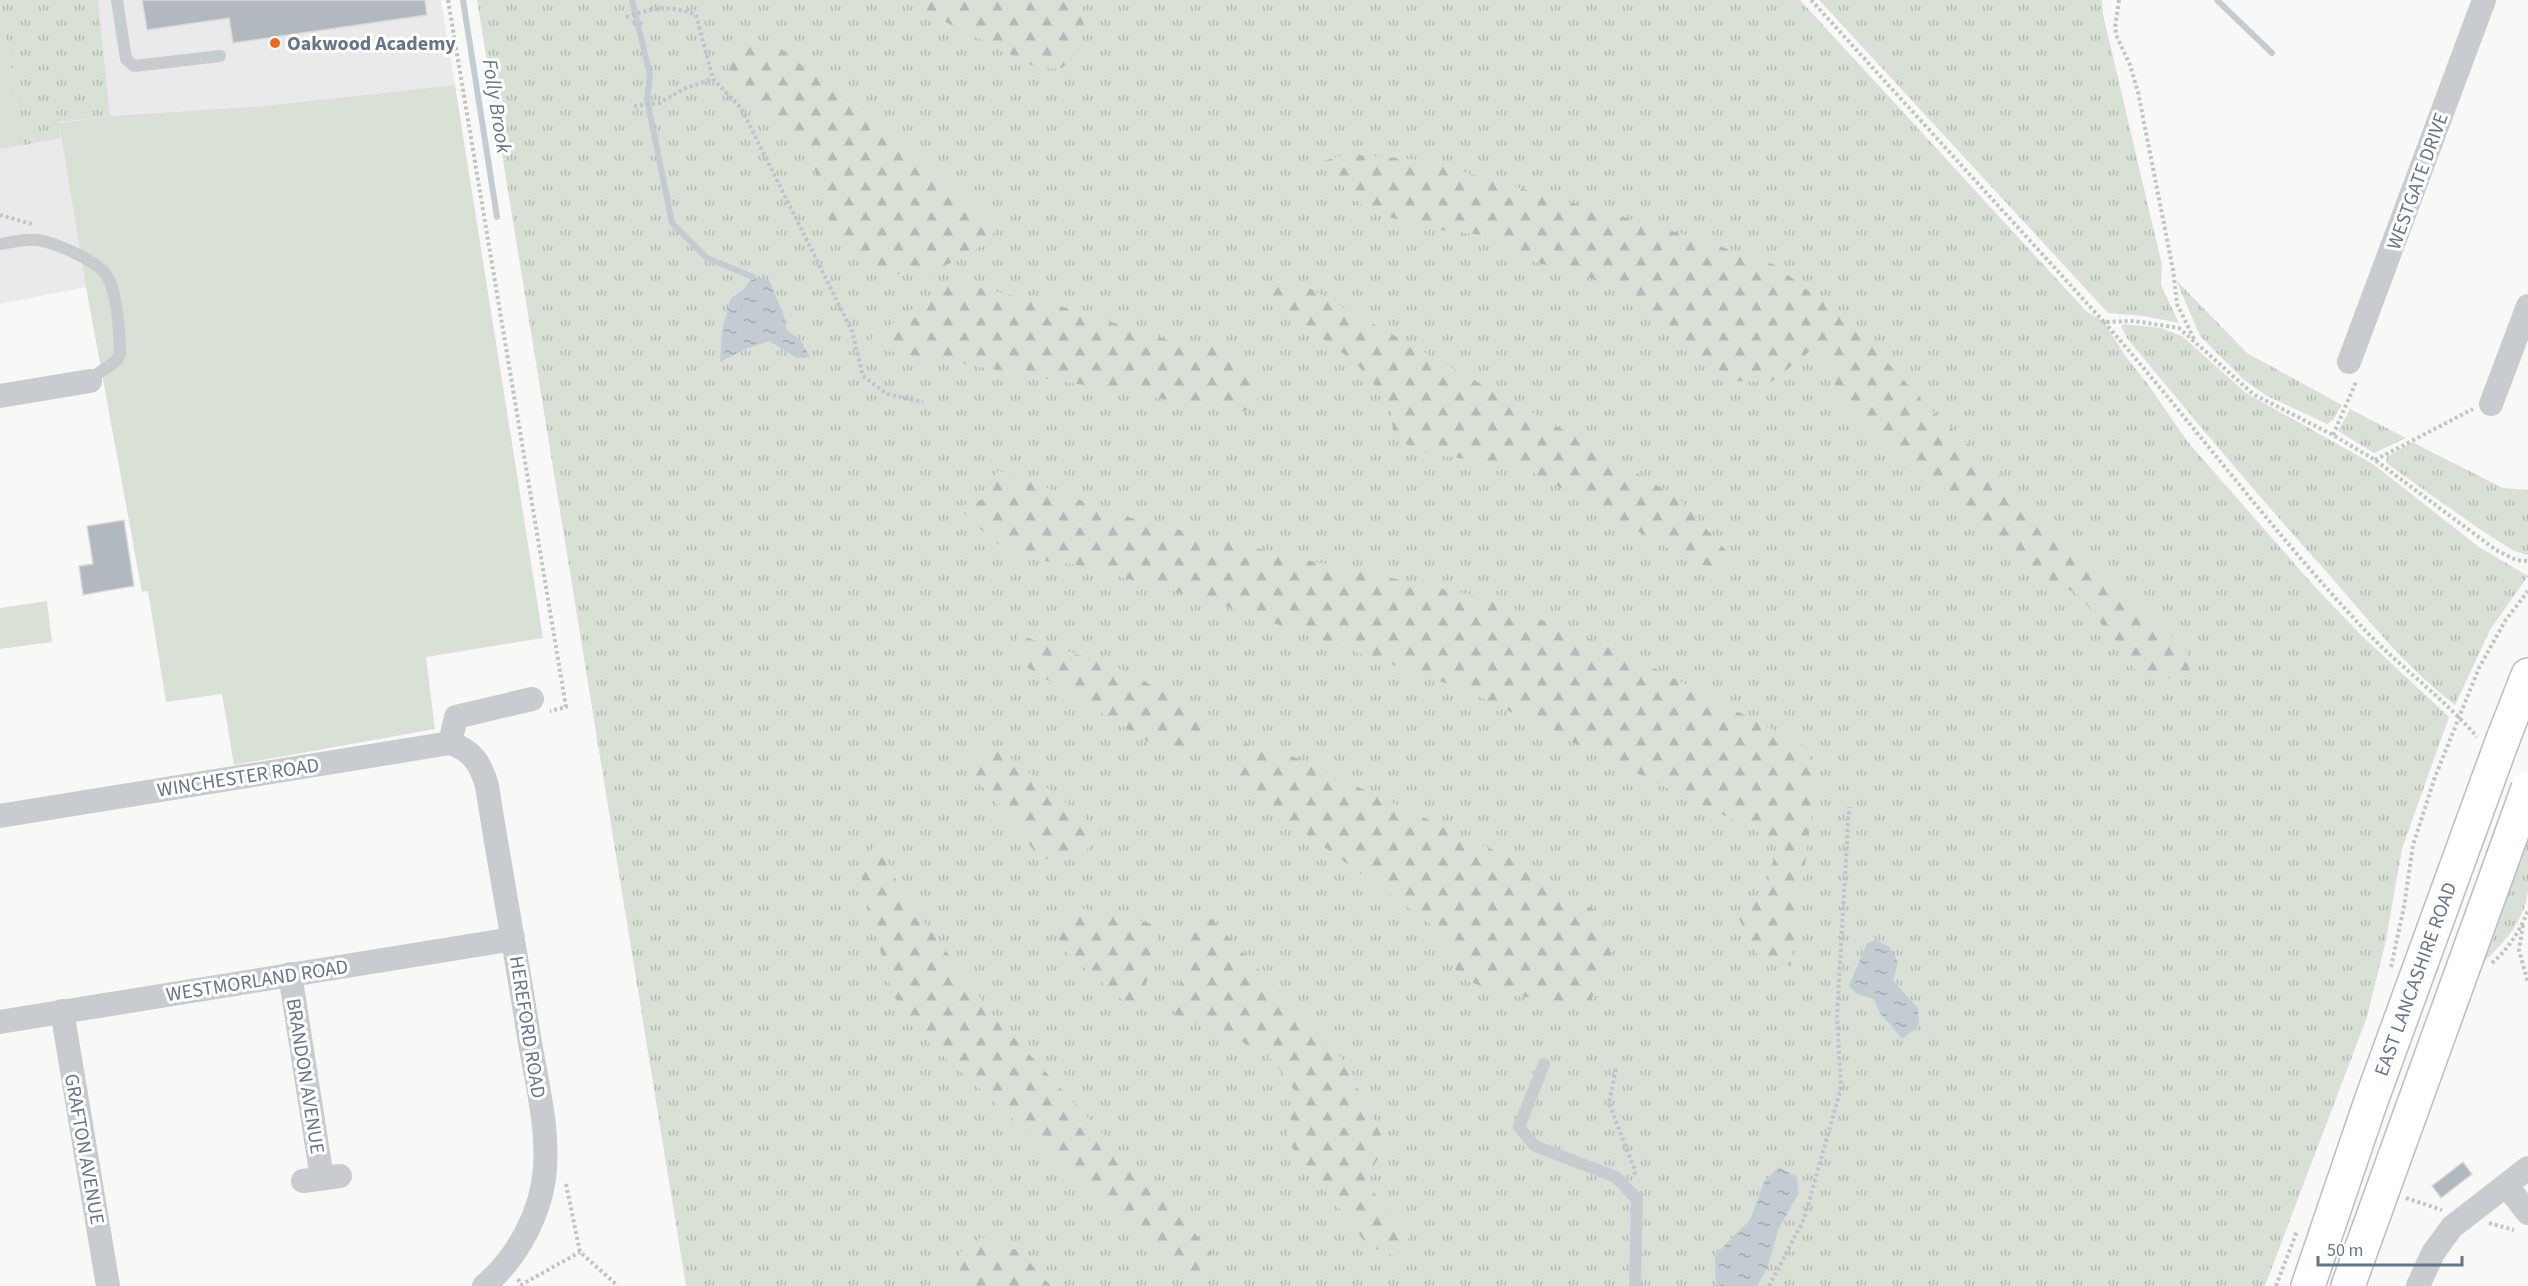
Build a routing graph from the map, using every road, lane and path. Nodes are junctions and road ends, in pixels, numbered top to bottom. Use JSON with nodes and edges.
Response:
{"nodes":[{"id":1,"x":117,"y":0,"type":"edge"},
{"id":2,"x":448,"y":0,"type":"edge"},
{"id":3,"x":1811,"y":0,"type":"edge"},
{"id":4,"x":2119,"y":0,"type":"edge"},
{"id":5,"x":2484,"y":0,"type":"edge"},
{"id":6,"x":626,"y":17,"type":"dead end"},
{"id":7,"x":220,"y":56,"type":"dead end"},
{"id":8,"x":712,"y":79,"type":"junction"},
{"id":9,"x":634,"y":106,"type":"dead end"},
{"id":10,"x":0,"y":244,"type":"edge"},
{"id":11,"x":2528,"y":306,"type":"edge"},
{"id":12,"x":2104,"y":322,"type":"junction"},
{"id":13,"x":2196,"y":342,"type":"junction"},
{"id":14,"x":2349,"y":362,"type":"joint"},
{"id":15,"x":90,"y":381,"type":"joint"},
{"id":16,"x":0,"y":396,"type":"edge"},
{"id":17,"x":923,"y":402,"type":"dead end"},
{"id":18,"x":2491,"y":404,"type":"joint"},
{"id":19,"x":2333,"y":435,"type":"junction"},
{"id":20,"x":2375,"y":460,"type":"junction"},
{"id":21,"x":2528,"y":561,"type":"edge"},
{"id":22,"x":2528,"y":591,"type":"edge"},
{"id":23,"x":2528,"y":675,"type":"edge"},
{"id":24,"x":538,"y":705,"type":"joint"},
{"id":25,"x":2458,"y":715,"type":"junction"},
{"id":26,"x":450,"y":743,"type":"junction"},
{"id":27,"x":2528,"y":788,"type":"edge"},
{"id":28,"x":1849,"y":807,"type":"dead end"},
{"id":29,"x":0,"y":816,"type":"edge"},
{"id":30,"x":2524,"y":921,"type":"dead end"},
{"id":31,"x":513,"y":939,"type":"junction"},
{"id":32,"x":290,"y":974,"type":"junction"},
{"id":33,"x":2389,"y":976,"type":"dead end"},
{"id":34,"x":2528,"y":983,"type":"edge"},
{"id":35,"x":62,"y":1011,"type":"junction"},
{"id":36,"x":0,"y":1022,"type":"edge"},
{"id":37,"x":1544,"y":1064,"type":"dead end"},
{"id":38,"x":1616,"y":1069,"type":"dead end"},
{"id":39,"x":545,"y":1168,"type":"junction"},
{"id":40,"x":2528,"y":1168,"type":"edge"},
{"id":41,"x":322,"y":1178,"type":"dead end"},
{"id":42,"x":2506,"y":1185,"type":"junction"},
{"id":43,"x":2403,"y":1197,"type":"dead end"},
{"id":44,"x":1637,"y":1199,"type":"junction"},
{"id":45,"x":2465,"y":1216,"type":"junction"},
{"id":46,"x":2301,"y":1222,"type":"dead end"},
{"id":47,"x":2523,"y":1222,"type":"edge"},
{"id":48,"x":580,"y":1252,"type":"junction"},
{"id":49,"x":508,"y":1264,"type":"junction"},
{"id":50,"x":108,"y":1286,"type":"edge"},
{"id":51,"x":484,"y":1286,"type":"edge"},
{"id":52,"x":618,"y":1286,"type":"edge"},
{"id":53,"x":1635,"y":1286,"type":"edge"},
{"id":54,"x":1769,"y":1286,"type":"edge"},
{"id":55,"x":2276,"y":1286,"type":"edge"},
{"id":56,"x":2308,"y":1286,"type":"edge"},
{"id":57,"x":2348,"y":1286,"type":"edge"},
{"id":58,"x":2418,"y":1286,"type":"edge"}],
"edges":[{"from":1,"to":7,"type":"lane"},
{"from":2,"to":24,"type":"path"},
{"from":3,"to":12,"type":"path"},
{"from":4,"to":13,"type":"path"},
{"from":5,"to":14,"type":"street","name":"WESTGATE DRIVE"},
{"from":6,"to":8,"type":"path"},
{"from":8,"to":9,"type":"path"},
{"from":8,"to":17,"type":"path"},
{"from":10,"to":15,"type":"lane"},
{"from":11,"to":18,"type":"street"},
{"from":12,"to":13,"type":"path"},
{"from":12,"to":25,"type":"path"},
{"from":13,"to":19,"type":"path"},
{"from":14,"to":19,"type":"path"},
{"from":15,"to":16,"type":"street"},
{"from":18,"to":20,"type":"path"},
{"from":19,"to":20,"type":"path"},
{"from":20,"to":21,"type":"path"},
{"from":22,"to":25,"type":"path"},
{"from":23,"to":56,"type":"highway","name":"EAST LANCASHIRE ROAD","bridge":true},
{"from":24,"to":26,"type":"street"},
{"from":25,"to":33,"type":"path"},
{"from":26,"to":29,"type":"street","name":"WINCHESTER ROAD"},
{"from":26,"to":31,"type":"street","name":"HEREFORD ROAD"},
{"from":27,"to":57,"type":"highway","name":"EAST LANCASHIRE ROAD","bridge":true},
{"from":28,"to":54,"type":"path"},
{"from":30,"to":34,"type":"path"},
{"from":31,"to":32,"type":"street","name":"WESTMORLAND ROAD"},
{"from":31,"to":39,"type":"street","name":"HEREFORD ROAD"},
{"from":32,"to":35,"type":"street","name":"WESTMORLAND ROAD"},
{"from":32,"to":41,"type":"street","name":"BRANDON AVENUE"},
{"from":35,"to":36,"type":"street","name":"WESTMORLAND ROAD"},
{"from":35,"to":50,"type":"street","name":"GRAFTON AVENUE"},
{"from":37,"to":44,"type":"lane"},
{"from":38,"to":44,"type":"path"},
{"from":39,"to":48,"type":"path"},
{"from":39,"to":49,"type":"street","name":"HEREFORD ROAD"},
{"from":40,"to":42,"type":"street"},
{"from":42,"to":45,"type":"street"},
{"from":42,"to":47,"type":"street"},
{"from":43,"to":45,"type":"path"},
{"from":44,"to":53,"type":"lane"},
{"from":45,"to":47,"type":"path"},
{"from":45,"to":58,"type":"street"},
{"from":46,"to":55,"type":"path"},
{"from":48,"to":49,"type":"path"},
{"from":48,"to":52,"type":"path"},
{"from":49,"to":51,"type":"street","name":"HEREFORD ROAD"}]}
